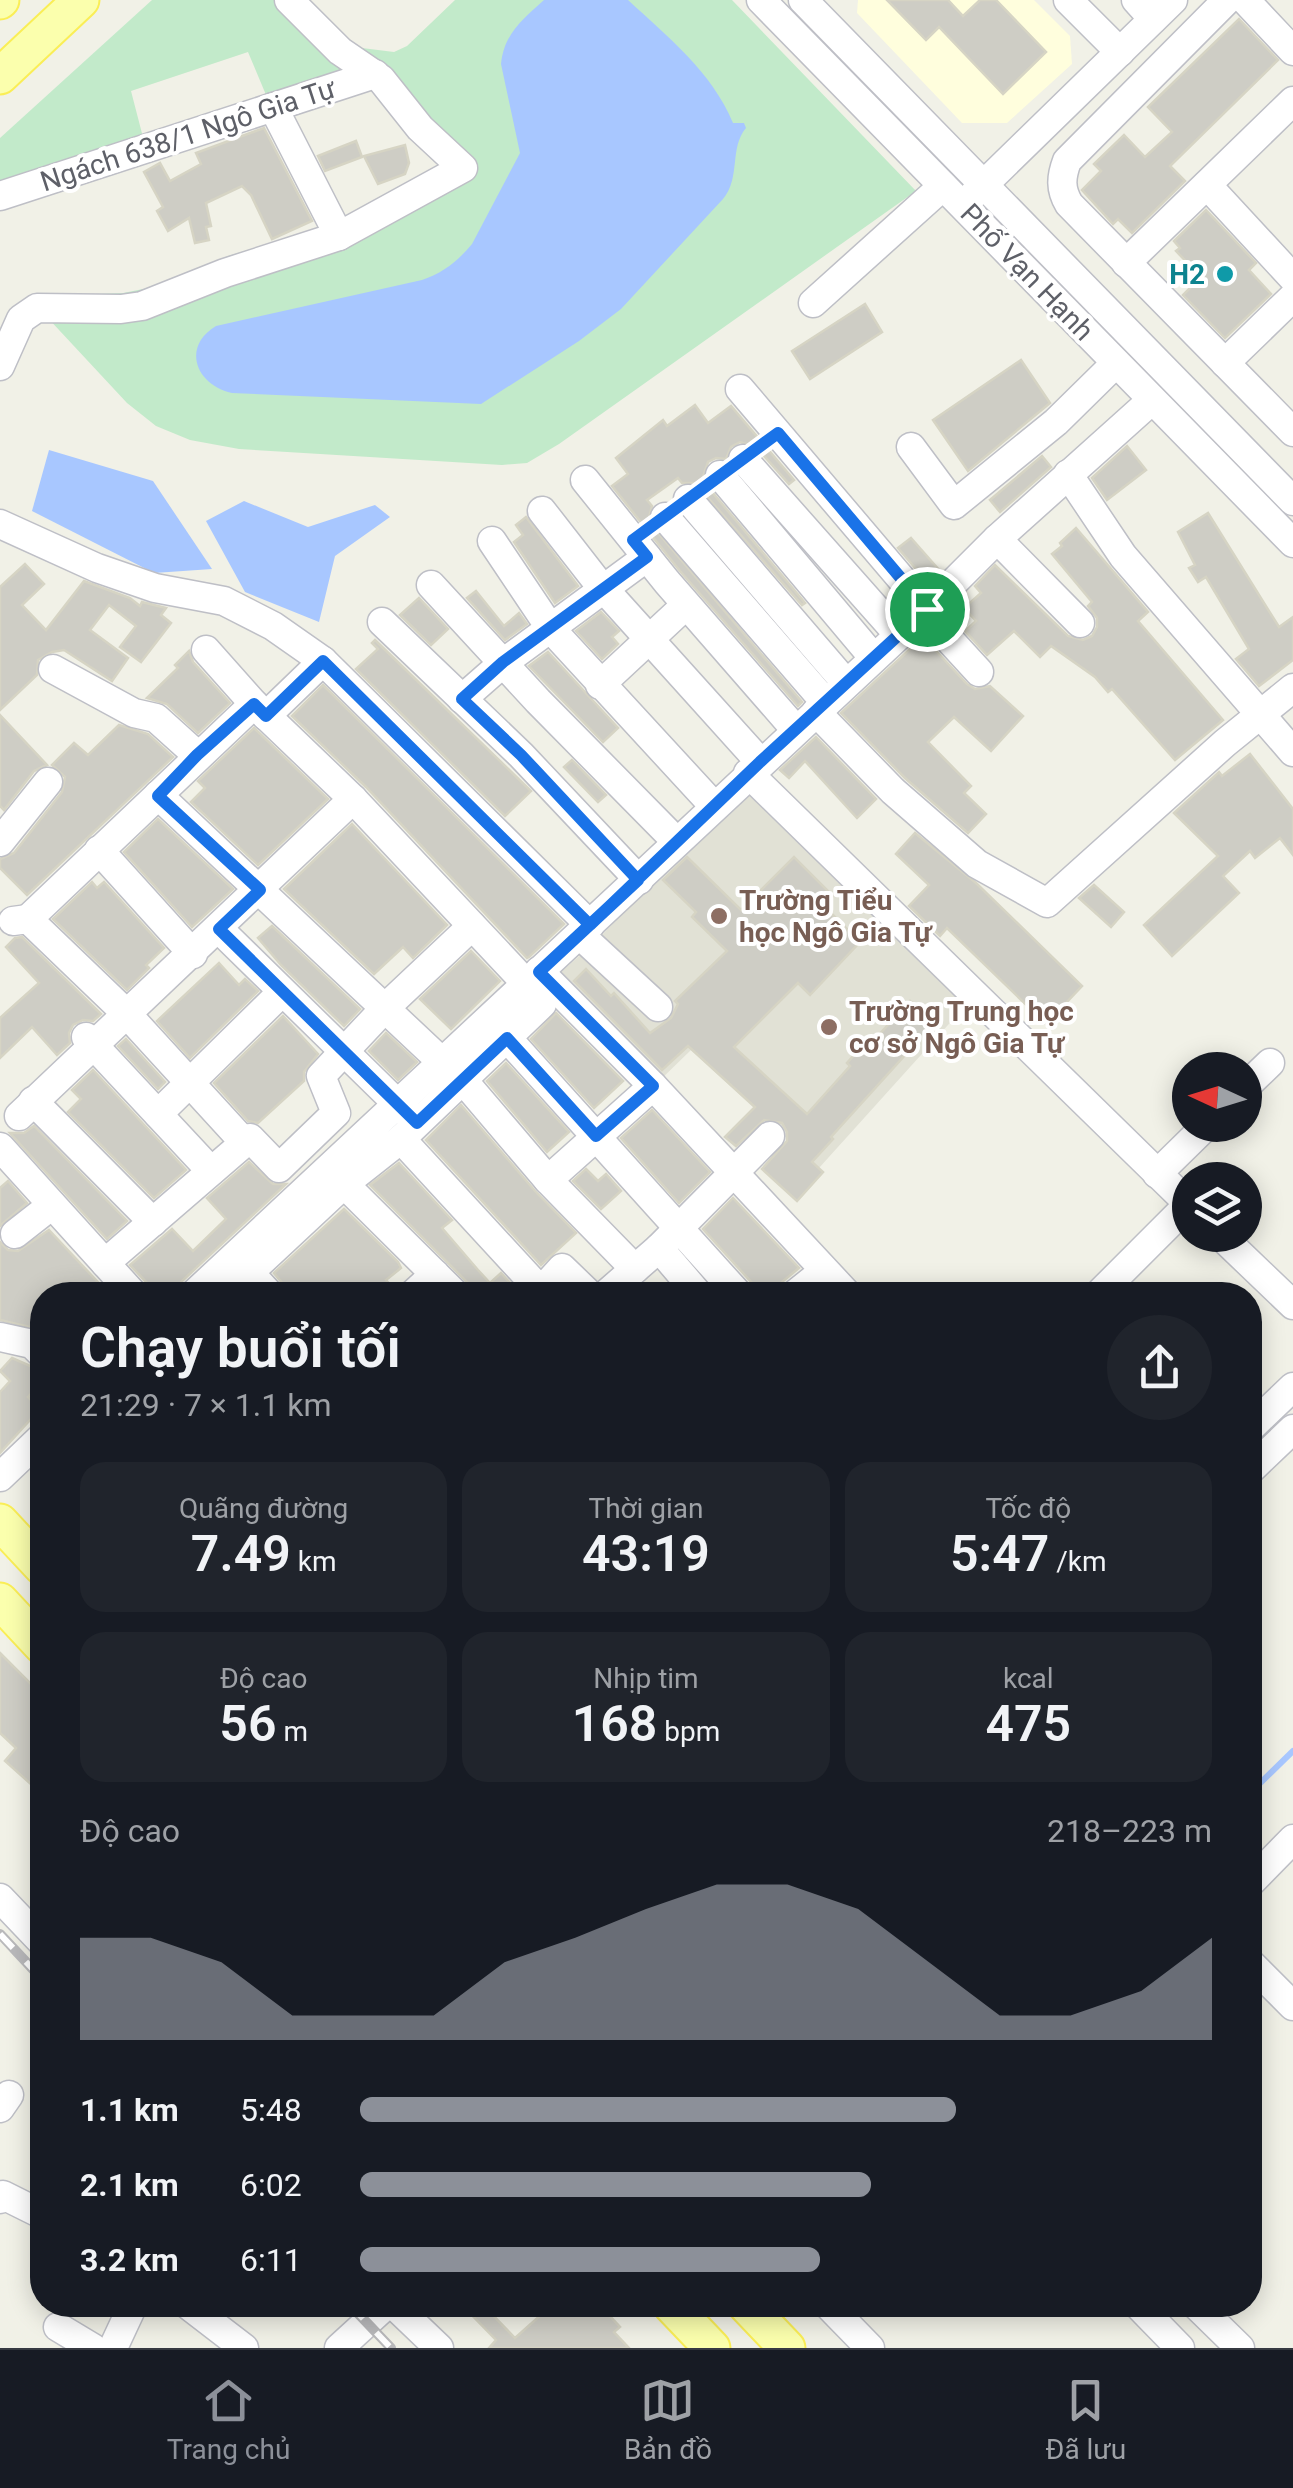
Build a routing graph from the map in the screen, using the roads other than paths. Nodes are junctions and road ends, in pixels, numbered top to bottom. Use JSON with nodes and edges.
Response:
{"nodes":[{"id":1,"x":82,"y":0,"type":"edge"},
{"id":2,"x":289,"y":0,"type":"edge"},
{"id":3,"x":761,"y":0,"type":"edge"},
{"id":4,"x":1068,"y":0,"type":"edge"},
{"id":5,"x":1227,"y":0,"type":"edge"},
{"id":6,"x":1245,"y":0,"type":"edge"},
{"id":7,"x":819,"y":6,"type":"edge"},
{"id":8,"x":1154,"y":6,"type":"edge"},
{"id":9,"x":1293,"y":51,"type":"edge"},
{"id":10,"x":1120,"y":52,"type":"junction"},
{"id":11,"x":375,"y":74,"type":"junction"},
{"id":12,"x":0,"y":76,"type":"edge"},
{"id":13,"x":1293,"y":101,"type":"edge"},
{"id":14,"x":273,"y":107,"type":"junction"},
{"id":15,"x":984,"y":183,"type":"junction"},
{"id":16,"x":1207,"y":185,"type":"junction"},
{"id":17,"x":0,"y":196,"type":"edge"},
{"id":18,"x":952,"y":196,"type":"junction"},
{"id":19,"x":340,"y":236,"type":"junction"},
{"id":20,"x":1126,"y":263,"type":"junction"},
{"id":21,"x":1293,"y":278,"type":"edge"},
{"id":22,"x":1293,"y":297,"type":"edge"},
{"id":23,"x":813,"y":304,"type":"dead end"},
{"id":24,"x":1116,"y":363,"type":"junction"},
{"id":25,"x":1225,"y":363,"type":"junction"},
{"id":26,"x":0,"y":366,"type":"edge"},
{"id":27,"x":740,"y":389,"type":"dead end"},
{"id":28,"x":1152,"y":400,"type":"junction"},
{"id":29,"x":1293,"y":432,"type":"edge"},
{"id":30,"x":778,"y":433,"type":"junction"},
{"id":31,"x":911,"y":447,"type":"dead end"},
{"id":32,"x":732,"y":467,"type":"junction"},
{"id":33,"x":1068,"y":474,"type":"junction"},
{"id":34,"x":584,"y":480,"type":"dead end"},
{"id":35,"x":1290,"y":492,"type":"edge"},
{"id":36,"x":688,"y":498,"type":"junction"},
{"id":37,"x":542,"y":511,"type":"dead end"},
{"id":38,"x":665,"y":517,"type":"junction"},
{"id":39,"x":0,"y":524,"type":"edge"},
{"id":40,"x":998,"y":539,"type":"junction"},
{"id":41,"x":492,"y":540,"type":"dead end"},
{"id":42,"x":1293,"y":544,"type":"edge"},
{"id":43,"x":640,"y":549,"type":"junction"},
{"id":44,"x":431,"y":586,"type":"dead end"},
{"id":45,"x":603,"y":588,"type":"junction"},
{"id":46,"x":686,"y":605,"type":"junction"},
{"id":47,"x":925,"y":611,"type":"junction"},
{"id":48,"x":382,"y":622,"type":"dead end"},
{"id":49,"x":1080,"y":623,"type":"dead end"},
{"id":50,"x":551,"y":629,"type":"junction"},
{"id":51,"x":899,"y":635,"type":"junction"},
{"id":52,"x":648,"y":638,"type":"junction"},
{"id":53,"x":206,"y":650,"type":"dead end"},
{"id":54,"x":873,"y":657,"type":"junction"},
{"id":55,"x":323,"y":661,"type":"junction"},
{"id":56,"x":503,"y":662,"type":"junction"},
{"id":57,"x":53,"y":670,"type":"dead end"},
{"id":58,"x":979,"y":672,"type":"dead end"},
{"id":59,"x":600,"y":685,"type":"junction"},
{"id":60,"x":1293,"y":688,"type":"edge"},
{"id":61,"x":462,"y":699,"type":"junction"},
{"id":62,"x":821,"y":707,"type":"junction"},
{"id":63,"x":260,"y":710,"type":"junction"},
{"id":64,"x":1262,"y":714,"type":"junction"},
{"id":65,"x":1293,"y":752,"type":"edge"},
{"id":66,"x":197,"y":755,"type":"junction"},
{"id":67,"x":754,"y":768,"type":"junction"},
{"id":68,"x":48,"y":782,"type":"dead end"},
{"id":69,"x":158,"y":796,"type":"junction"},
{"id":70,"x":353,"y":800,"type":"junction"},
{"id":71,"x":714,"y":806,"type":"junction"},
{"id":72,"x":0,"y":842,"type":"edge"},
{"id":73,"x":677,"y":842,"type":"junction"},
{"id":74,"x":99,"y":850,"type":"junction"},
{"id":75,"x":638,"y":880,"type":"junction"},
{"id":76,"x":260,"y":890,"type":"junction"},
{"id":77,"x":10,"y":920,"type":"edge"},
{"id":78,"x":472,"y":926,"type":"junction"},
{"id":79,"x":219,"y":929,"type":"junction"},
{"id":80,"x":585,"y":930,"type":"junction"},
{"id":81,"x":193,"y":954,"type":"junction"},
{"id":82,"x":536,"y":986,"type":"junction"},
{"id":83,"x":282,"y":992,"type":"junction"},
{"id":84,"x":658,"y":1007,"type":"dead end"},
{"id":85,"x":385,"y":1008,"type":"junction"},
{"id":86,"x":102,"y":1028,"type":"junction"},
{"id":87,"x":507,"y":1038,"type":"junction"},
{"id":88,"x":343,"y":1050,"type":"junction"},
{"id":89,"x":1270,"y":1063,"type":"dead end"},
{"id":90,"x":452,"y":1070,"type":"junction"},
{"id":91,"x":1262,"y":1071,"type":"edge"},
{"id":92,"x":193,"y":1082,"type":"junction"},
{"id":93,"x":653,"y":1086,"type":"junction"},
{"id":94,"x":158,"y":1114,"type":"junction"},
{"id":95,"x":406,"y":1122,"type":"junction"},
{"id":96,"x":9,"y":1129,"type":"edge"},
{"id":97,"x":596,"y":1136,"type":"junction"},
{"id":98,"x":770,"y":1136,"type":"dead end"},
{"id":99,"x":244,"y":1142,"type":"junction"},
{"id":100,"x":1189,"y":1142,"type":"edge"},
{"id":101,"x":210,"y":1171,"type":"junction"},
{"id":102,"x":734,"y":1173,"type":"junction"},
{"id":103,"x":1157,"y":1174,"type":"junction"},
{"id":104,"x":336,"y":1176,"type":"junction"},
{"id":105,"x":548,"y":1180,"type":"junction"},
{"id":106,"x":1172,"y":1189,"type":"edge"},
{"id":107,"x":52,"y":1205,"type":"junction"},
{"id":108,"x":153,"y":1222,"type":"junction"},
{"id":109,"x":1172,"y":1222,"type":"edge"},
{"id":110,"x":15,"y":1234,"type":"dead end"},
{"id":111,"x":668,"y":1239,"type":"junction"},
{"id":112,"x":1238,"y":1252,"type":"edge"},
{"id":113,"x":105,"y":1263,"type":"junction"},
{"id":114,"x":635,"y":1269,"type":"junction"},
{"id":115,"x":824,"y":1271,"type":"junction"},
{"id":116,"x":250,"y":1272,"type":"junction"},
{"id":117,"x":435,"y":1274,"type":"junction"},
{"id":118,"x":122,"y":1282,"type":"edge"},
{"id":119,"x":210,"y":1282,"type":"edge"},
{"id":120,"x":239,"y":1282,"type":"edge"},
{"id":121,"x":259,"y":1282,"type":"edge"},
{"id":122,"x":426,"y":1282,"type":"edge"},
{"id":123,"x":443,"y":1282,"type":"edge"},
{"id":124,"x":533,"y":1282,"type":"edge"},
{"id":125,"x":549,"y":1282,"type":"edge"},
{"id":126,"x":583,"y":1282,"type":"edge"},
{"id":127,"x":620,"y":1282,"type":"edge"},
{"id":128,"x":691,"y":1282,"type":"edge"},
{"id":129,"x":723,"y":1282,"type":"edge"},
{"id":130,"x":810,"y":1282,"type":"edge"},
{"id":131,"x":835,"y":1282,"type":"edge"},
{"id":132,"x":1111,"y":1282,"type":"edge"},
{"id":133,"x":1293,"y":1305,"type":"edge"},
{"id":134,"x":0,"y":1337,"type":"edge"},
{"id":135,"x":30,"y":1344,"type":"edge"},
{"id":136,"x":1293,"y":1387,"type":"edge"},
{"id":137,"x":1262,"y":1417,"type":"edge"},
{"id":138,"x":1293,"y":1429,"type":"edge"},
{"id":139,"x":30,"y":1449,"type":"edge"},
{"id":140,"x":1262,"y":1459,"type":"edge"},
{"id":141,"x":0,"y":1478,"type":"edge"},
{"id":142,"x":0,"y":1522,"type":"edge"},
{"id":143,"x":30,"y":1553,"type":"edge"},
{"id":144,"x":0,"y":1601,"type":"edge"},
{"id":145,"x":30,"y":1633,"type":"edge"},
{"id":146,"x":1293,"y":1839,"type":"edge"},
{"id":147,"x":1262,"y":1871,"type":"edge"},
{"id":148,"x":0,"y":1898,"type":"edge"},
{"id":149,"x":30,"y":1929,"type":"edge"},
{"id":150,"x":1262,"y":1976,"type":"edge"},
{"id":151,"x":1293,"y":2006,"type":"edge"},
{"id":152,"x":0,"y":2199,"type":"edge"},
{"id":153,"x":30,"y":2208,"type":"edge"},
{"id":154,"x":128,"y":2317,"type":"edge"},
{"id":155,"x":204,"y":2317,"type":"edge"},
{"id":156,"x":373,"y":2317,"type":"edge"},
{"id":157,"x":406,"y":2317,"type":"edge"},
{"id":158,"x":680,"y":2317,"type":"edge"},
{"id":159,"x":757,"y":2317,"type":"edge"},
{"id":160,"x":840,"y":2317,"type":"edge"},
{"id":161,"x":1150,"y":2317,"type":"edge"},
{"id":162,"x":1208,"y":2317,"type":"edge"},
{"id":163,"x":58,"y":2328,"type":"dead end"},
{"id":164,"x":700,"y":2344,"type":"edge"},
{"id":165,"x":93,"y":2348,"type":"edge"},
{"id":166,"x":114,"y":2348,"type":"edge"},
{"id":167,"x":244,"y":2348,"type":"edge"},
{"id":168,"x":339,"y":2348,"type":"edge"},
{"id":169,"x":438,"y":2348,"type":"edge"},
{"id":170,"x":787,"y":2348,"type":"edge"},
{"id":171,"x":870,"y":2348,"type":"edge"},
{"id":172,"x":1180,"y":2348,"type":"edge"},
{"id":173,"x":1240,"y":2348,"type":"edge"}],
"edges":[{"from":1,"to":12,"type":"main road"},
{"from":2,"to":11,"type":"street"},
{"from":3,"to":18,"type":"street","name":"Phố Vạn Hạnh"},
{"from":4,"to":10,"type":"street"},
{"from":5,"to":20,"type":"street"},
{"from":6,"to":9,"type":"street"},
{"from":7,"to":15,"type":"street","name":"Phố Vạn Hạnh"},
{"from":8,"to":10,"type":"street"},
{"from":10,"to":15,"type":"street"},
{"from":11,"to":14,"type":"street","name":"Ngách 638/1 Ngô Gia Tự"},
{"from":11,"to":19,"type":"street"},
{"from":13,"to":16,"type":"street"},
{"from":14,"to":17,"type":"street","name":"Ngách 638/1 Ngô Gia Tự"},
{"from":14,"to":19,"type":"street"},
{"from":15,"to":18,"type":"street"},
{"from":15,"to":35,"type":"street","name":"Phố Vạn Hạnh"},
{"from":16,"to":20,"type":"street"},
{"from":16,"to":21,"type":"street"},
{"from":18,"to":23,"type":"street"},
{"from":18,"to":24,"type":"street","name":"Phố Vạn Hạnh"},
{"from":19,"to":26,"type":"street"},
{"from":20,"to":25,"type":"street"},
{"from":22,"to":25,"type":"street"},
{"from":24,"to":28,"type":"street","name":"Phố Vạn Hạnh"},
{"from":24,"to":31,"type":"street"},
{"from":25,"to":29,"type":"street"},
{"from":27,"to":30,"type":"street"},
{"from":28,"to":33,"type":"street"},
{"from":28,"to":42,"type":"street","name":"Phố Vạn Hạnh"},
{"from":30,"to":32,"type":"street"},
{"from":30,"to":47,"type":"street"},
{"from":32,"to":36,"type":"street"},
{"from":32,"to":51,"type":"street"},
{"from":32,"to":54,"type":"street"},
{"from":33,"to":40,"type":"street"},
{"from":33,"to":64,"type":"street"},
{"from":34,"to":43,"type":"street"},
{"from":36,"to":38,"type":"street"},
{"from":36,"to":62,"type":"street"},
{"from":37,"to":45,"type":"street"},
{"from":38,"to":43,"type":"street"},
{"from":38,"to":62,"type":"street"},
{"from":39,"to":55,"type":"street"},
{"from":40,"to":47,"type":"street"},
{"from":40,"to":49,"type":"street"},
{"from":41,"to":50,"type":"street"},
{"from":43,"to":45,"type":"street"},
{"from":43,"to":46,"type":"street"},
{"from":44,"to":56,"type":"street"},
{"from":45,"to":50,"type":"street"},
{"from":45,"to":52,"type":"street"},
{"from":46,"to":52,"type":"street"},
{"from":46,"to":62,"type":"street"},
{"from":47,"to":51,"type":"street"},
{"from":47,"to":58,"type":"street"},
{"from":48,"to":61,"type":"street"},
{"from":50,"to":56,"type":"street"},
{"from":50,"to":59,"type":"street"},
{"from":51,"to":54,"type":"street"},
{"from":52,"to":59,"type":"street"},
{"from":52,"to":67,"type":"street"},
{"from":53,"to":63,"type":"street"},
{"from":54,"to":62,"type":"street"},
{"from":55,"to":63,"type":"street"},
{"from":55,"to":80,"type":"street"},
{"from":56,"to":61,"type":"street"},
{"from":56,"to":73,"type":"street"},
{"from":57,"to":66,"type":"street"},
{"from":59,"to":71,"type":"street"},
{"from":60,"to":64,"type":"street"},
{"from":61,"to":75,"type":"street"},
{"from":62,"to":64,"type":"street"},
{"from":62,"to":67,"type":"street"},
{"from":63,"to":66,"type":"street"},
{"from":63,"to":70,"type":"street"},
{"from":64,"to":65,"type":"street"},
{"from":66,"to":69,"type":"street"},
{"from":67,"to":71,"type":"street"},
{"from":67,"to":103,"type":"street"},
{"from":68,"to":72,"type":"street"},
{"from":69,"to":74,"type":"street"},
{"from":69,"to":76,"type":"street"},
{"from":70,"to":76,"type":"street"},
{"from":70,"to":78,"type":"street"},
{"from":71,"to":73,"type":"street"},
{"from":73,"to":75,"type":"street"},
{"from":74,"to":77,"type":"street"},
{"from":74,"to":81,"type":"street"},
{"from":75,"to":80,"type":"street"},
{"from":76,"to":79,"type":"street"},
{"from":76,"to":85,"type":"street"},
{"from":77,"to":86,"type":"street"},
{"from":78,"to":82,"type":"street"},
{"from":78,"to":85,"type":"street"},
{"from":79,"to":81,"type":"street"},
{"from":79,"to":83,"type":"street"},
{"from":80,"to":82,"type":"street"},
{"from":80,"to":84,"type":"street"},
{"from":81,"to":86,"type":"street"},
{"from":82,"to":87,"type":"street"},
{"from":82,"to":90,"type":"street"},
{"from":82,"to":93,"type":"street"},
{"from":83,"to":88,"type":"street"},
{"from":83,"to":92,"type":"street"},
{"from":85,"to":88,"type":"street"},
{"from":85,"to":90,"type":"street"},
{"from":86,"to":92,"type":"street"},
{"from":86,"to":94,"type":"street"},
{"from":86,"to":96,"type":"street"},
{"from":87,"to":90,"type":"street"},
{"from":87,"to":97,"type":"street"},
{"from":88,"to":95,"type":"street"},
{"from":88,"to":99,"type":"street"},
{"from":89,"to":91,"type":"street"},
{"from":90,"to":95,"type":"street"},
{"from":90,"to":105,"type":"street"},
{"from":92,"to":94,"type":"street"},
{"from":92,"to":99,"type":"street"},
{"from":93,"to":97,"type":"street"},
{"from":93,"to":102,"type":"street"},
{"from":94,"to":101,"type":"street"},
{"from":95,"to":104,"type":"street"},
{"from":95,"to":124,"type":"street"},
{"from":96,"to":107,"type":"street"},
{"from":96,"to":108,"type":"street"},
{"from":97,"to":105,"type":"street"},
{"from":97,"to":111,"type":"street"},
{"from":98,"to":102,"type":"street"},
{"from":99,"to":101,"type":"street"},
{"from":100,"to":103,"type":"street"},
{"from":101,"to":108,"type":"street"},
{"from":102,"to":111,"type":"street"},
{"from":102,"to":115,"type":"street"},
{"from":103,"to":106,"type":"street"},
{"from":104,"to":116,"type":"street"},
{"from":104,"to":117,"type":"street"},
{"from":104,"to":119,"type":"street"},
{"from":105,"to":114,"type":"street"},
{"from":107,"to":110,"type":"street"},
{"from":107,"to":113,"type":"street"},
{"from":108,"to":113,"type":"street"},
{"from":109,"to":132,"type":"street"},
{"from":111,"to":114,"type":"street"},
{"from":111,"to":128,"type":"street"},
{"from":111,"to":129,"type":"street"},
{"from":112,"to":133,"type":"street"},
{"from":113,"to":118,"type":"street"},
{"from":114,"to":127,"type":"street"},
{"from":115,"to":130,"type":"street"},
{"from":115,"to":131,"type":"street"},
{"from":116,"to":120,"type":"street"},
{"from":116,"to":121,"type":"street"},
{"from":117,"to":122,"type":"street"},
{"from":117,"to":123,"type":"street"},
{"from":125,"to":126,"type":"street"},
{"from":134,"to":135,"type":"street"},
{"from":136,"to":137,"type":"street"},
{"from":138,"to":140,"type":"street"},
{"from":139,"to":141,"type":"street"},
{"from":142,"to":143,"type":"main road"},
{"from":144,"to":145,"type":"main road"},
{"from":146,"to":147,"type":"street"},
{"from":148,"to":149,"type":"street"},
{"from":150,"to":151,"type":"street"},
{"from":152,"to":153,"type":"street"},
{"from":154,"to":166,"type":"street"},
{"from":155,"to":167,"type":"street"},
{"from":156,"to":168,"type":"street"},
{"from":157,"to":169,"type":"street"},
{"from":158,"to":164,"type":"main road"},
{"from":159,"to":170,"type":"main road"},
{"from":160,"to":171,"type":"street"},
{"from":161,"to":172,"type":"street"},
{"from":162,"to":173,"type":"street"},
{"from":163,"to":165,"type":"street"}]}
